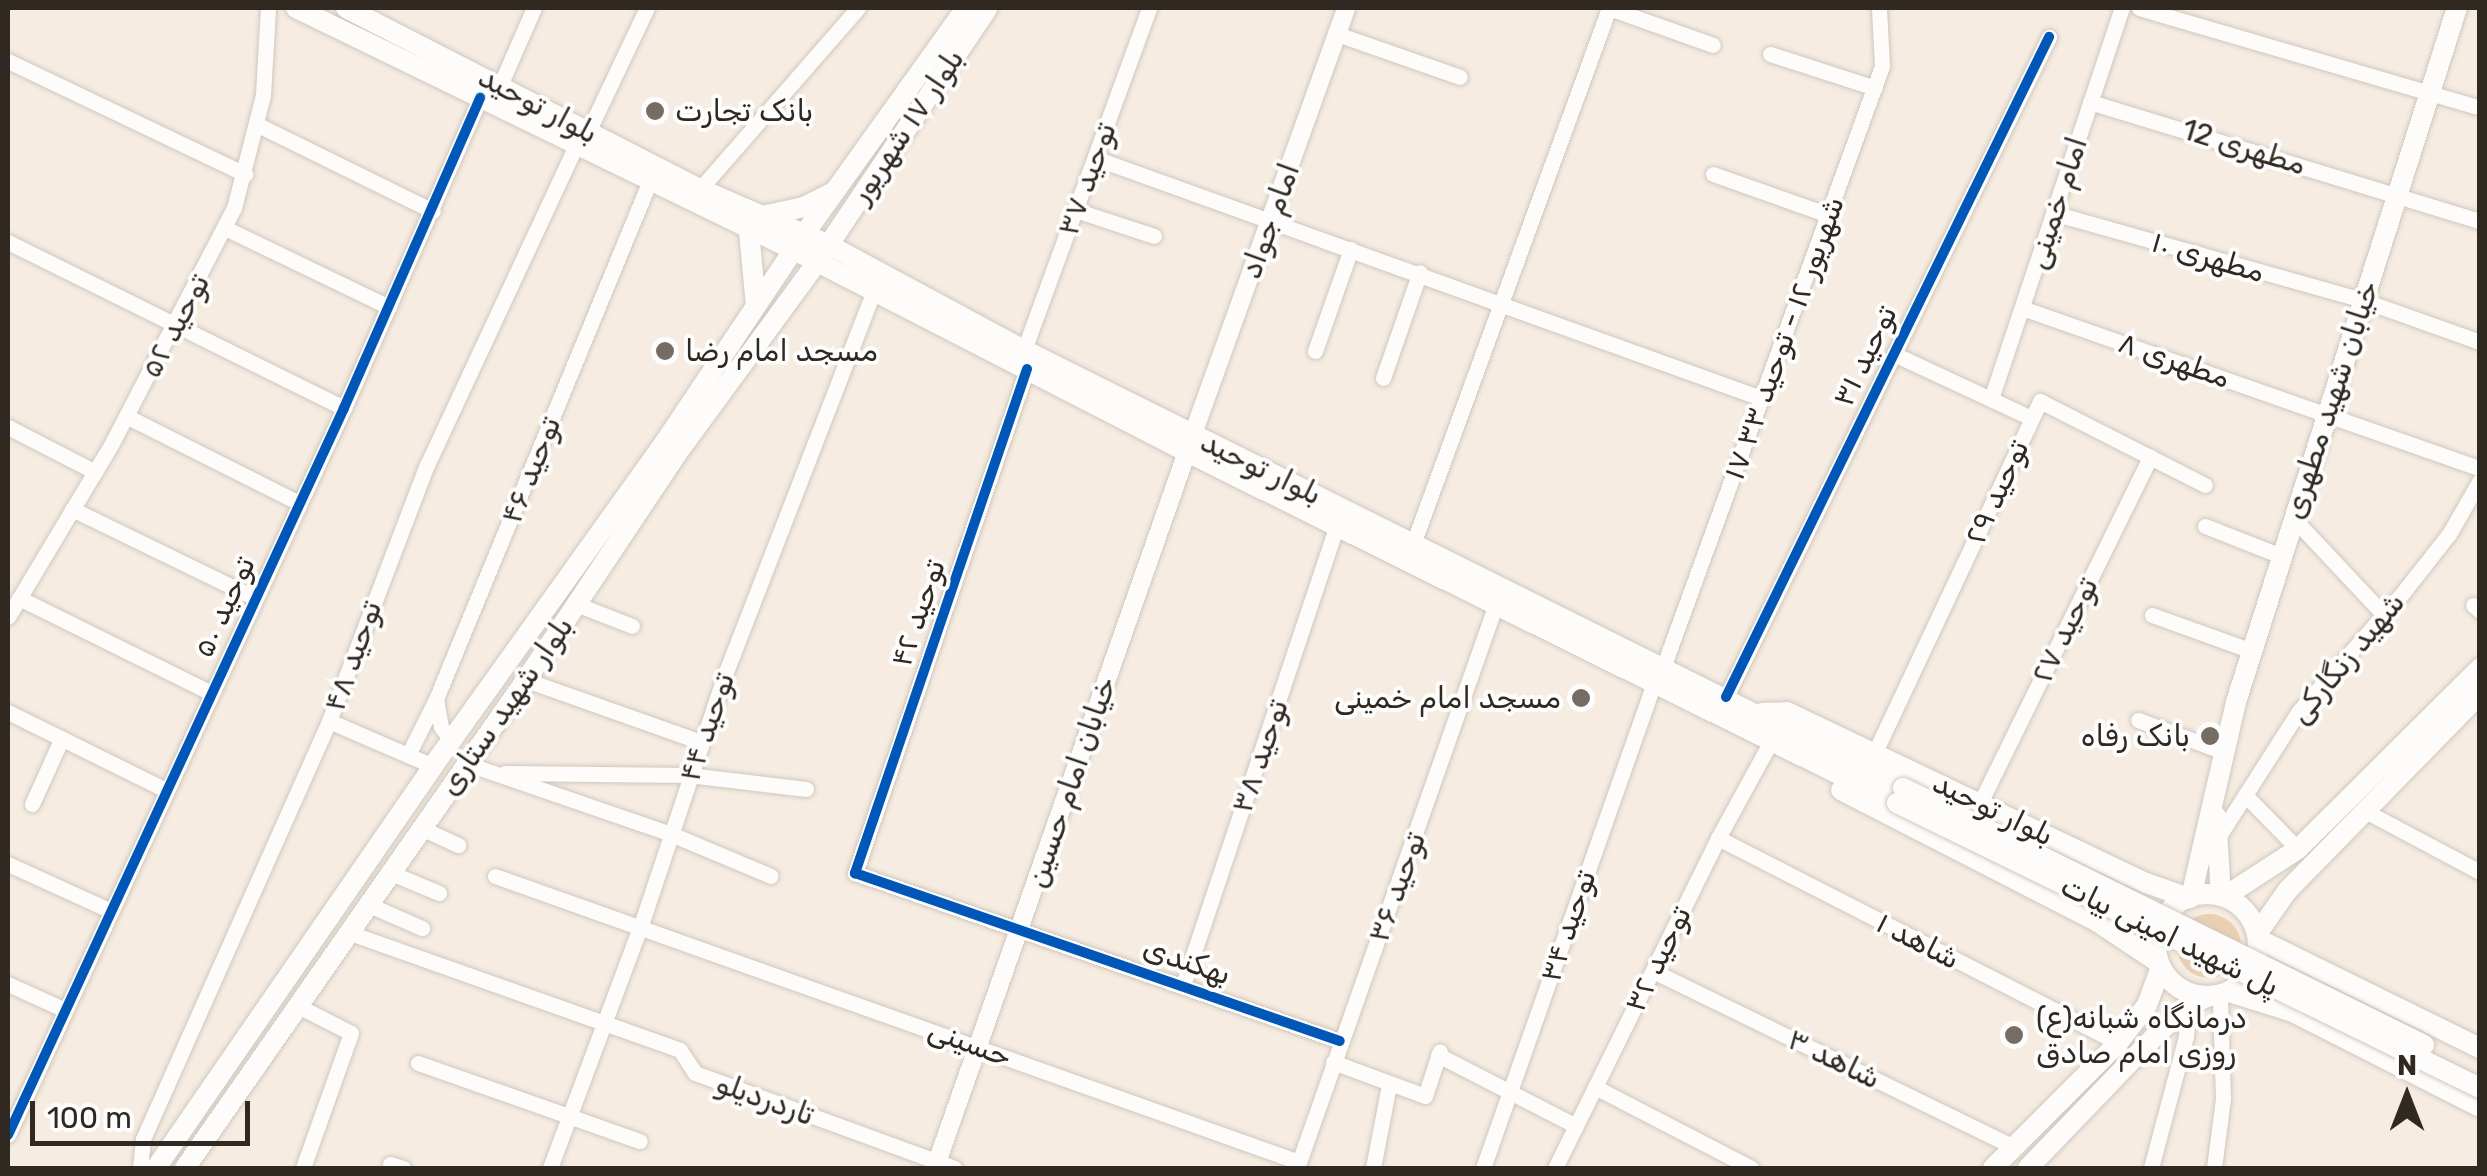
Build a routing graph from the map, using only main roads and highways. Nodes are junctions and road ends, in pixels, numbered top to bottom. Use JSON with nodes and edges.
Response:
{"nodes":[{"id":1,"x":296,"y":8,"type":"edge"},
{"id":2,"x":346,"y":8,"type":"edge"},
{"id":3,"x":966,"y":8,"type":"edge"},
{"id":4,"x":988,"y":8,"type":"edge"},
{"id":5,"x":2457,"y":8,"type":"edge"},
{"id":6,"x":582,"y":138,"type":"junction"},
{"id":7,"x":852,"y":183,"type":"junction"},
{"id":8,"x":850,"y":210,"type":"junction"},
{"id":9,"x":755,"y":223,"type":"junction"},
{"id":10,"x":799,"y":242,"type":"junction"},
{"id":11,"x":822,"y":253,"type":"junction"},
{"id":12,"x":858,"y":272,"type":"junction"},
{"id":13,"x":790,"y":297,"type":"junction"},
{"id":14,"x":756,"y":306,"type":"junction"},
{"id":15,"x":1025,"y":359,"type":"junction"},
{"id":16,"x":1190,"y":443,"type":"junction"},
{"id":17,"x":2480,"y":668,"type":"edge"},
{"id":18,"x":1659,"y":674,"type":"junction"},
{"id":19,"x":2480,"y":694,"type":"edge"},
{"id":20,"x":1762,"y":735,"type":"junction"},
{"id":21,"x":2215,"y":794,"type":"junction"},
{"id":22,"x":1900,"y":795,"type":"junction"},
{"id":23,"x":2273,"y":866,"type":"junction"},
{"id":24,"x":2122,"y":872,"type":"junction"},
{"id":25,"x":2290,"y":887,"type":"junction"},
{"id":26,"x":2190,"y":897,"type":"junction"},
{"id":27,"x":2222,"y":897,"type":"junction"},
{"id":28,"x":2096,"y":921,"type":"junction"},
{"id":29,"x":2258,"y":936,"type":"junction"},
{"id":30,"x":2160,"y":964,"type":"junction"},
{"id":31,"x":2317,"y":969,"type":"junction"},
{"id":32,"x":2211,"y":997,"type":"junction"},
{"id":33,"x":2294,"y":1012,"type":"junction"},
{"id":34,"x":2140,"y":1017,"type":"junction"},
{"id":35,"x":2162,"y":1030,"type":"junction"},
{"id":36,"x":2480,"y":1048,"type":"edge"},
{"id":37,"x":2480,"y":1072,"type":"edge"},
{"id":38,"x":2480,"y":1088,"type":"edge"},
{"id":39,"x":2480,"y":1106,"type":"edge"},
{"id":40,"x":156,"y":1168,"type":"edge"},
{"id":41,"x":185,"y":1168,"type":"edge"},
{"id":42,"x":1993,"y":1168,"type":"edge"},
{"id":43,"x":2028,"y":1168,"type":"edge"}],
"edges":[{"from":1,"to":6,"type":"main road","name":"بلوار توحید"},
{"from":2,"to":6,"type":"main road","name":"بلوار توحید"},
{"from":3,"to":7,"type":"main road","name":"بلوار ۱۷ شهریور"},
{"from":4,"to":7,"type":"main road","name":"بلوار ۱۷ شهریور"},
{"from":5,"to":21,"type":"main road","name":"خیابان شهید مطهری"},
{"from":6,"to":9,"type":"main road","name":"بلوار توحید"},
{"from":6,"to":9,"type":"main road","name":"بلوار توحید"},
{"from":7,"to":8,"type":"main road","name":"بلوار ۱۷ شهریور"},
{"from":7,"to":9,"type":"main road"},
{"from":7,"to":10,"type":"main road","name":"بلوار ۱۷ شهریور"},
{"from":8,"to":11,"type":"main road","name":"بلوار ۱۷ شهریور"},
{"from":8,"to":12,"type":"main road"},
{"from":9,"to":10,"type":"main road","name":"بلوار توحید"},
{"from":9,"to":14,"type":"main road"},
{"from":10,"to":11,"type":"main road","name":"بلوار توحید"},
{"from":10,"to":14,"type":"main road","name":"بلوار شهید ستاری"},
{"from":11,"to":12,"type":"main road","name":"بلوار توحید"},
{"from":11,"to":13,"type":"main road","name":"بلوار شهید ستاری"},
{"from":12,"to":13,"type":"main road"},
{"from":12,"to":15,"type":"main road","name":"بلوار توحید"},
{"from":12,"to":15,"type":"main road","name":"بلوار توحید"},
{"from":13,"to":41,"type":"main road","name":"بلوار شهید ستاری"},
{"from":14,"to":40,"type":"main road","name":"بلوار شهید ستاری"},
{"from":15,"to":16,"type":"main road","name":"بلوار توحید"},
{"from":16,"to":18,"type":"main road","name":"بلوار توحید"},
{"from":16,"to":18,"type":"main road","name":"بلوار توحید"},
{"from":17,"to":23,"type":"main road"},
{"from":18,"to":20,"type":"main road","name":"بلوار توحید"},
{"from":18,"to":20,"type":"main road","name":"بلوار توحید"},
{"from":19,"to":25,"type":"main road"},
{"from":20,"to":22,"type":"main road","name":"پل شهید امینی بیات"},
{"from":20,"to":22,"type":"main road","name":"پل شهید امینی بیات"},
{"from":20,"to":24,"type":"main road","name":"بلوار توحید"},
{"from":20,"to":28,"type":"main road","name":"بلوار توحید"},
{"from":21,"to":26,"type":"main road","name":"خیابان شهید مطهری"},
{"from":21,"to":27,"type":"main road","name":"خیابان شهید مطهری"},
{"from":22,"to":37,"type":"main road","name":"پل شهید امینی بیات","bridge":true},
{"from":22,"to":38,"type":"main road","name":"پل شهید امینی بیات","bridge":true},
{"from":23,"to":25,"type":"main road"},
{"from":23,"to":27,"type":"main road"},
{"from":24,"to":26,"type":"main road","name":"بلوار توحید"},
{"from":24,"to":28,"type":"main road"},
{"from":25,"to":29,"type":"main road"},
{"from":26,"to":27,"type":"main road"},
{"from":26,"to":30,"type":"main road"},
{"from":27,"to":29,"type":"main road"},
{"from":28,"to":30,"type":"main road","name":"بلوار توحید"},
{"from":29,"to":31,"type":"main road"},
{"from":29,"to":32,"type":"main road"},
{"from":30,"to":32,"type":"main road"},
{"from":30,"to":34,"type":"main road"},
{"from":31,"to":33,"type":"main road"},
{"from":31,"to":36,"type":"main road"},
{"from":32,"to":33,"type":"main road"},
{"from":32,"to":35,"type":"main road"},
{"from":33,"to":39,"type":"main road"},
{"from":34,"to":35,"type":"main road"},
{"from":34,"to":42,"type":"main road"},
{"from":35,"to":43,"type":"main road"}]}
